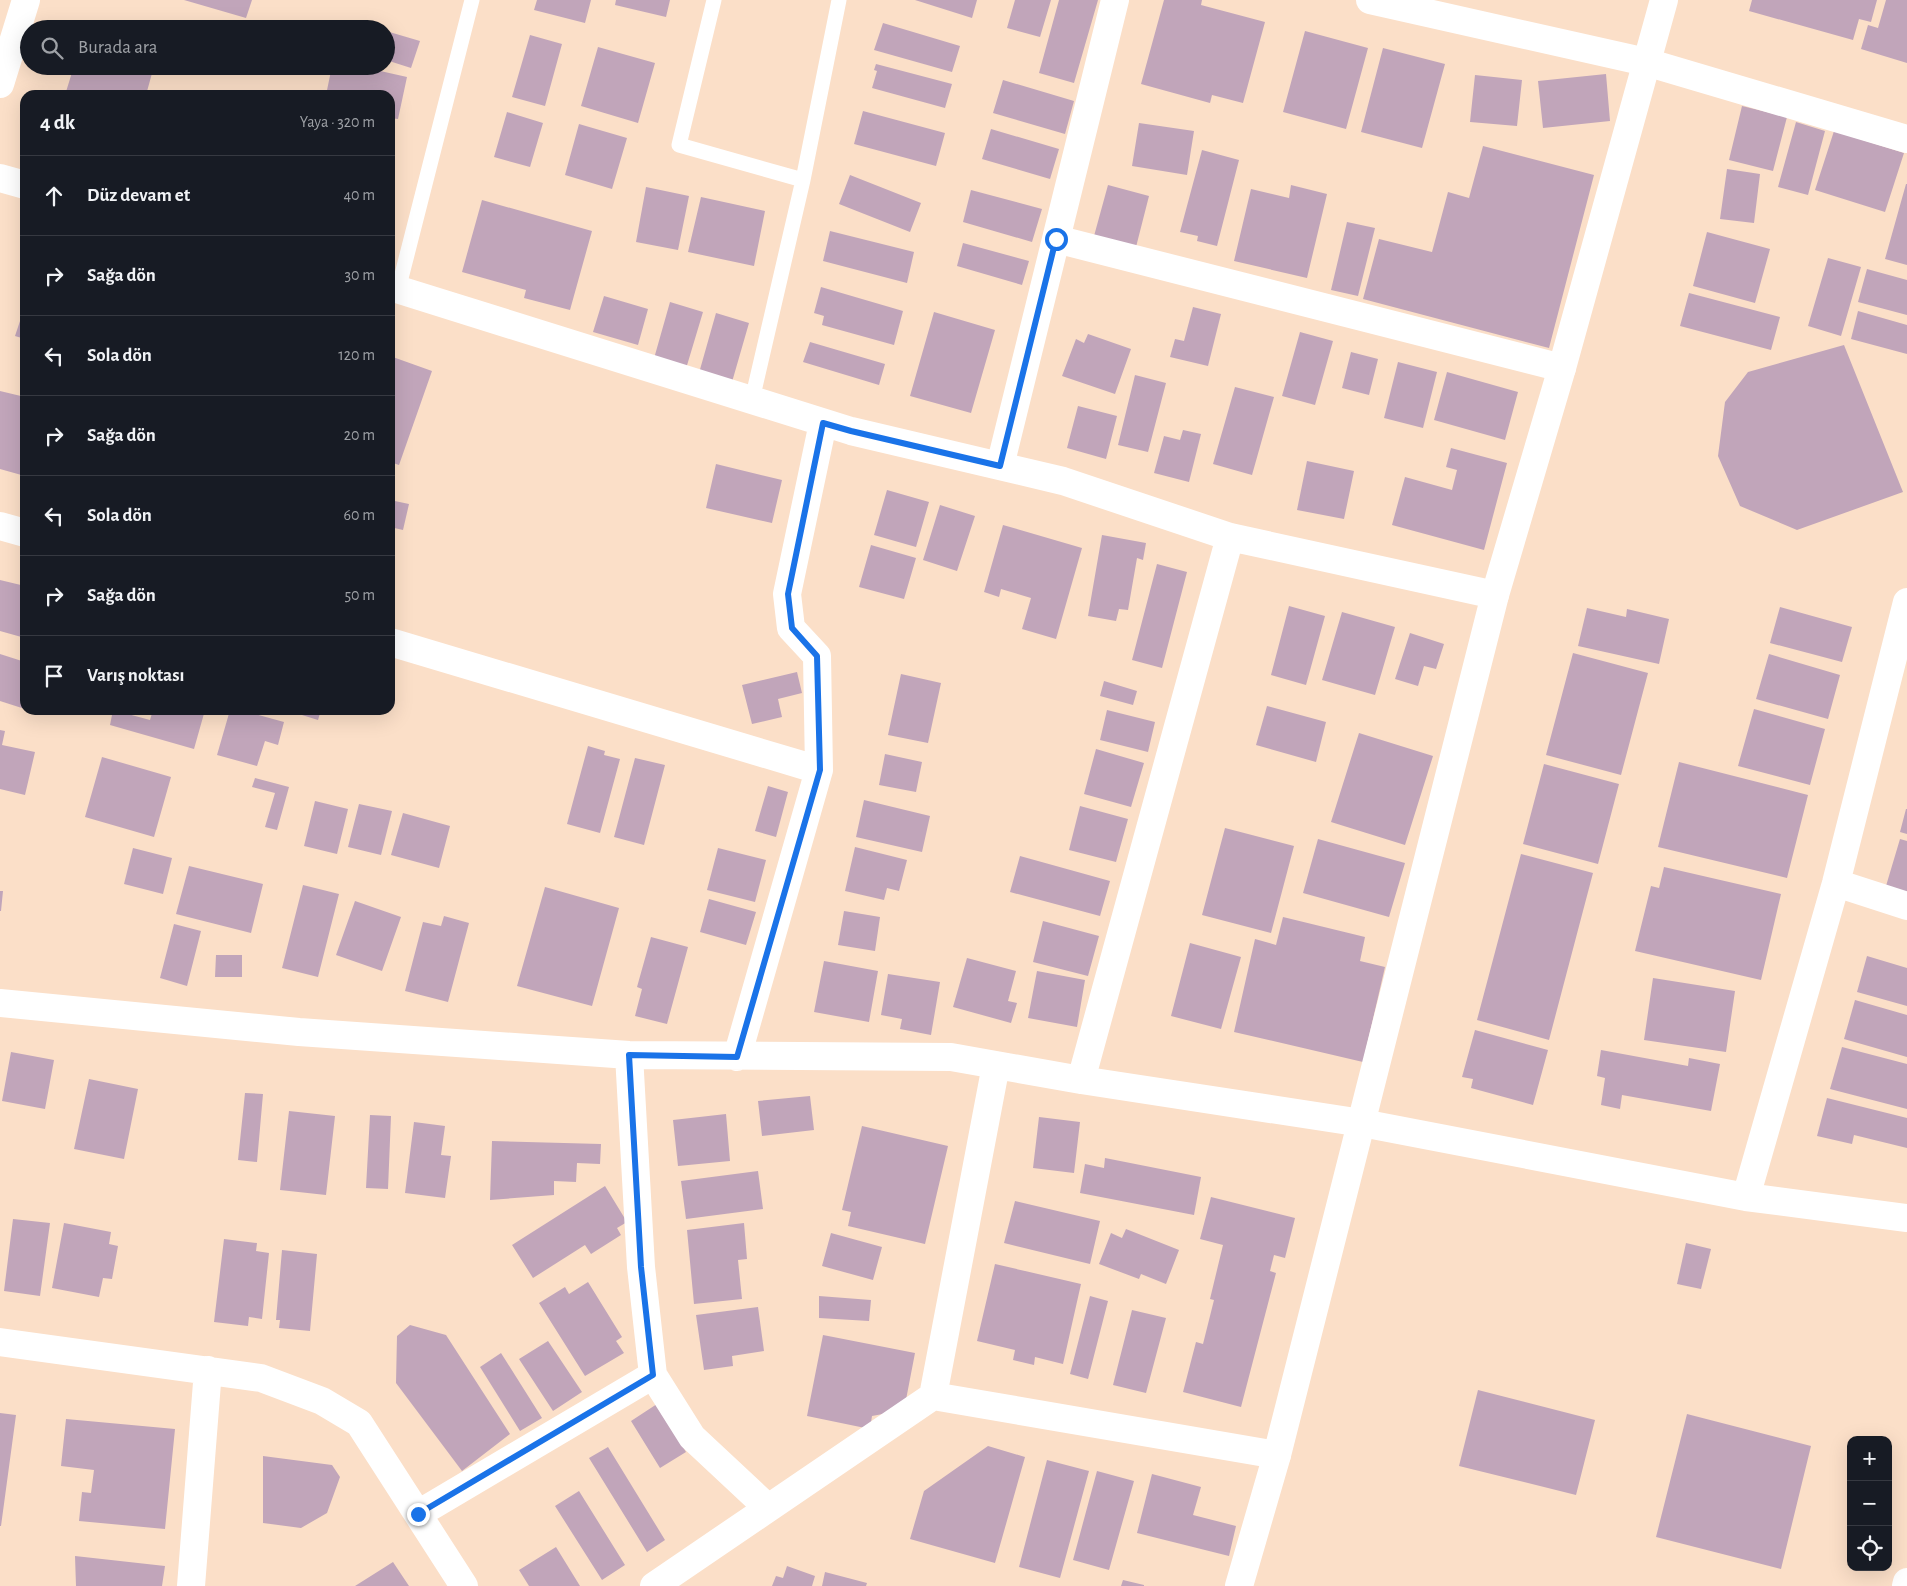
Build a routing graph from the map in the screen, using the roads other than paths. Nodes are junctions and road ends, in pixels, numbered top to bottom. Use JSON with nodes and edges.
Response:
{"nodes":[{"id":1,"x":26,"y":0,"type":"edge"},
{"id":2,"x":472,"y":0,"type":"edge"},
{"id":3,"x":714,"y":0,"type":"edge"},
{"id":4,"x":839,"y":0,"type":"edge"},
{"id":5,"x":1115,"y":0,"type":"edge"},
{"id":6,"x":1370,"y":0,"type":"edge"},
{"id":7,"x":1664,"y":0,"type":"edge"},
{"id":8,"x":1646,"y":62,"type":"junction"},
{"id":9,"x":0,"y":84,"type":"edge"},
{"id":10,"x":1907,"y":139,"type":"edge"},
{"id":11,"x":0,"y":178,"type":"edge"},
{"id":12,"x":803,"y":180,"type":"junction"},
{"id":13,"x":20,"y":184,"type":"edge"},
{"id":14,"x":1056,"y":239,"type":"junction"},
{"id":15,"x":395,"y":284,"type":"edge"},
{"id":16,"x":395,"y":288,"type":"edge"},
{"id":17,"x":1562,"y":368,"type":"junction"},
{"id":18,"x":752,"y":400,"type":"junction"},
{"id":19,"x":823,"y":423,"type":"junction"},
{"id":20,"x":1000,"y":466,"type":"junction"},
{"id":21,"x":0,"y":526,"type":"edge"},
{"id":22,"x":20,"y":532,"type":"edge"},
{"id":23,"x":1230,"y":537,"type":"junction"},
{"id":24,"x":1495,"y":595,"type":"junction"},
{"id":25,"x":1907,"y":602,"type":"edge"},
{"id":26,"x":395,"y":643,"type":"edge"},
{"id":27,"x":1901,"y":652,"type":"edge"},
{"id":28,"x":820,"y":770,"type":"junction"},
{"id":29,"x":1836,"y":883,"type":"junction"},
{"id":30,"x":1907,"y":906,"type":"edge"},
{"id":31,"x":0,"y":1003,"type":"edge"},
{"id":32,"x":629,"y":1055,"type":"junction"},
{"id":33,"x":737,"y":1057,"type":"junction"},
{"id":34,"x":996,"y":1065,"type":"junction"},
{"id":35,"x":1081,"y":1080,"type":"junction"},
{"id":36,"x":1362,"y":1123,"type":"junction"},
{"id":37,"x":1746,"y":1197,"type":"junction"},
{"id":38,"x":1907,"y":1218,"type":"edge"},
{"id":39,"x":0,"y":1342,"type":"edge"},
{"id":40,"x":208,"y":1370,"type":"junction"},
{"id":41,"x":653,"y":1375,"type":"junction"},
{"id":42,"x":932,"y":1396,"type":"junction"},
{"id":43,"x":1277,"y":1455,"type":"junction"},
{"id":44,"x":768,"y":1508,"type":"junction"},
{"id":45,"x":418,"y":1514,"type":"junction"},
{"id":46,"x":191,"y":1586,"type":"edge"},
{"id":47,"x":464,"y":1586,"type":"edge"},
{"id":48,"x":654,"y":1586,"type":"edge"},
{"id":49,"x":1239,"y":1586,"type":"edge"}],
"edges":[{"from":1,"to":9,"type":"street"},
{"from":2,"to":15,"type":"lane"},
{"from":3,"to":12,"type":"lane"},
{"from":4,"to":12,"type":"lane"},
{"from":5,"to":14,"type":"street"},
{"from":6,"to":8,"type":"street"},
{"from":7,"to":8,"type":"street"},
{"from":8,"to":10,"type":"street"},
{"from":8,"to":17,"type":"street"},
{"from":11,"to":13,"type":"street"},
{"from":12,"to":18,"type":"lane"},
{"from":14,"to":17,"type":"street"},
{"from":14,"to":20,"type":"street"},
{"from":16,"to":18,"type":"street"},
{"from":17,"to":24,"type":"street"},
{"from":18,"to":19,"type":"street"},
{"from":19,"to":20,"type":"street"},
{"from":19,"to":28,"type":"street"},
{"from":20,"to":23,"type":"street"},
{"from":21,"to":22,"type":"street"},
{"from":23,"to":24,"type":"street"},
{"from":23,"to":35,"type":"street"},
{"from":24,"to":36,"type":"street"},
{"from":25,"to":27,"type":"street"},
{"from":26,"to":28,"type":"street"},
{"from":27,"to":29,"type":"street"},
{"from":28,"to":33,"type":"street"},
{"from":29,"to":30,"type":"street"},
{"from":29,"to":37,"type":"street"},
{"from":31,"to":32,"type":"street"},
{"from":32,"to":33,"type":"street"},
{"from":32,"to":41,"type":"street"},
{"from":33,"to":34,"type":"street"},
{"from":34,"to":35,"type":"street"},
{"from":34,"to":42,"type":"street"},
{"from":35,"to":36,"type":"street"},
{"from":36,"to":37,"type":"street"},
{"from":36,"to":43,"type":"street"},
{"from":37,"to":38,"type":"street"},
{"from":39,"to":40,"type":"street"},
{"from":40,"to":45,"type":"street"},
{"from":40,"to":46,"type":"street"},
{"from":41,"to":44,"type":"street"},
{"from":41,"to":45,"type":"street"},
{"from":42,"to":43,"type":"street"},
{"from":42,"to":44,"type":"street"},
{"from":43,"to":49,"type":"street"},
{"from":44,"to":48,"type":"street"},
{"from":45,"to":47,"type":"street"}]}
